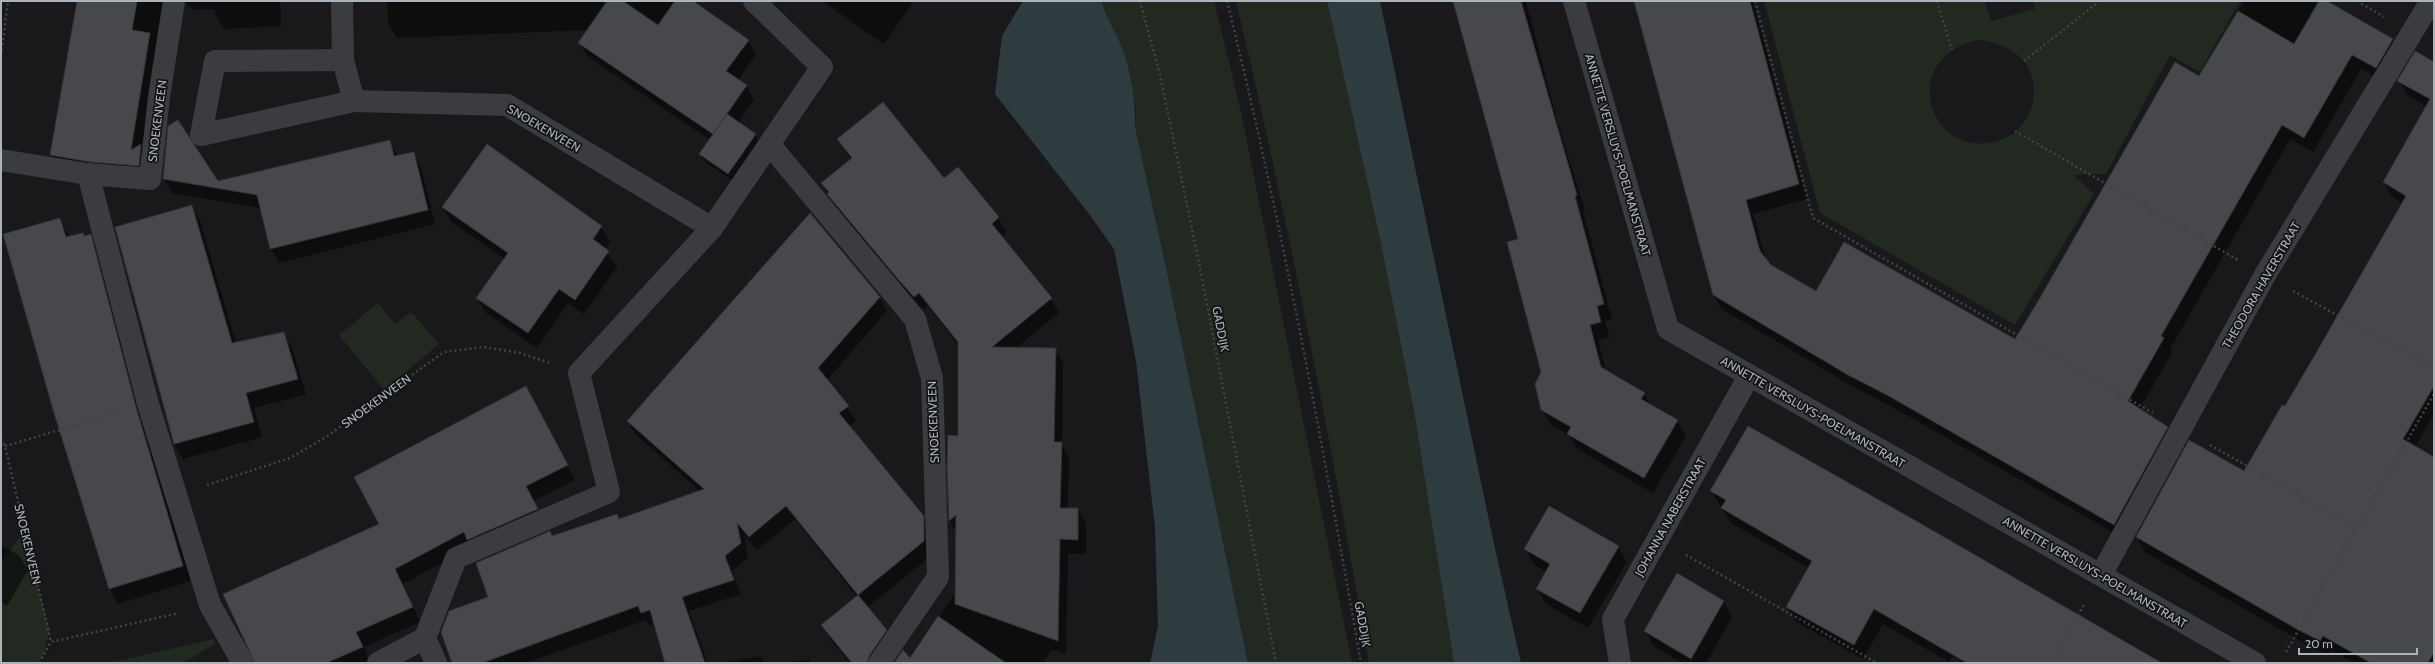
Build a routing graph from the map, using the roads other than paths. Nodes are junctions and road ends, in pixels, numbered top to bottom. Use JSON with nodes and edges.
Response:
{"nodes":[{"id":1,"x":174,"y":1,"type":"edge"},
{"id":2,"x":342,"y":1,"type":"edge"},
{"id":3,"x":754,"y":1,"type":"edge"},
{"id":4,"x":1574,"y":1,"type":"edge"},
{"id":5,"x":2431,"y":1,"type":"edge"},
{"id":6,"x":343,"y":60,"type":"junction"},
{"id":7,"x":354,"y":101,"type":"junction"},
{"id":8,"x":770,"y":145,"type":"junction"},
{"id":9,"x":1,"y":160,"type":"edge"},
{"id":10,"x":88,"y":174,"type":"junction"},
{"id":11,"x":712,"y":228,"type":"junction"},
{"id":12,"x":1749,"y":376,"type":"junction"},
{"id":13,"x":2101,"y":575,"type":"junction"},
{"id":14,"x":425,"y":638,"type":"junction"},
{"id":15,"x":243,"y":663,"type":"edge"},
{"id":16,"x":378,"y":663,"type":"edge"},
{"id":17,"x":436,"y":663,"type":"edge"},
{"id":18,"x":879,"y":663,"type":"edge"},
{"id":19,"x":1620,"y":663,"type":"edge"},
{"id":20,"x":2255,"y":663,"type":"edge"}],
"edges":[{"from":1,"to":10,"type":"street","name":"SNOEKENVEEN"},
{"from":2,"to":6,"type":"street"},
{"from":3,"to":8,"type":"street"},
{"from":4,"to":12,"type":"street","name":"ANNETTE VERSLUYS-POELMANSTRAAT"},
{"from":5,"to":13,"type":"street","name":"THEODORA HAVERSTRAAT"},
{"from":6,"to":7,"type":"street"},
{"from":6,"to":7,"type":"street","name":"SNOEKENVEEN"},
{"from":7,"to":11,"type":"street","name":"SNOEKENVEEN"},
{"from":8,"to":11,"type":"street"},
{"from":8,"to":18,"type":"street","name":"SNOEKENVEEN"},
{"from":9,"to":10,"type":"street","name":"SNOEKENVEEN"},
{"from":10,"to":15,"type":"street"},
{"from":11,"to":14,"type":"street"},
{"from":12,"to":13,"type":"street","name":"ANNETTE VERSLUYS-POELMANSTRAAT"},
{"from":12,"to":19,"type":"street","name":"JOHANNA NABERSTRAAT"},
{"from":13,"to":20,"type":"street","name":"ANNETTE VERSLUYS-POELMANSTRAAT"},
{"from":14,"to":16,"type":"street"},
{"from":14,"to":17,"type":"street"}]}
